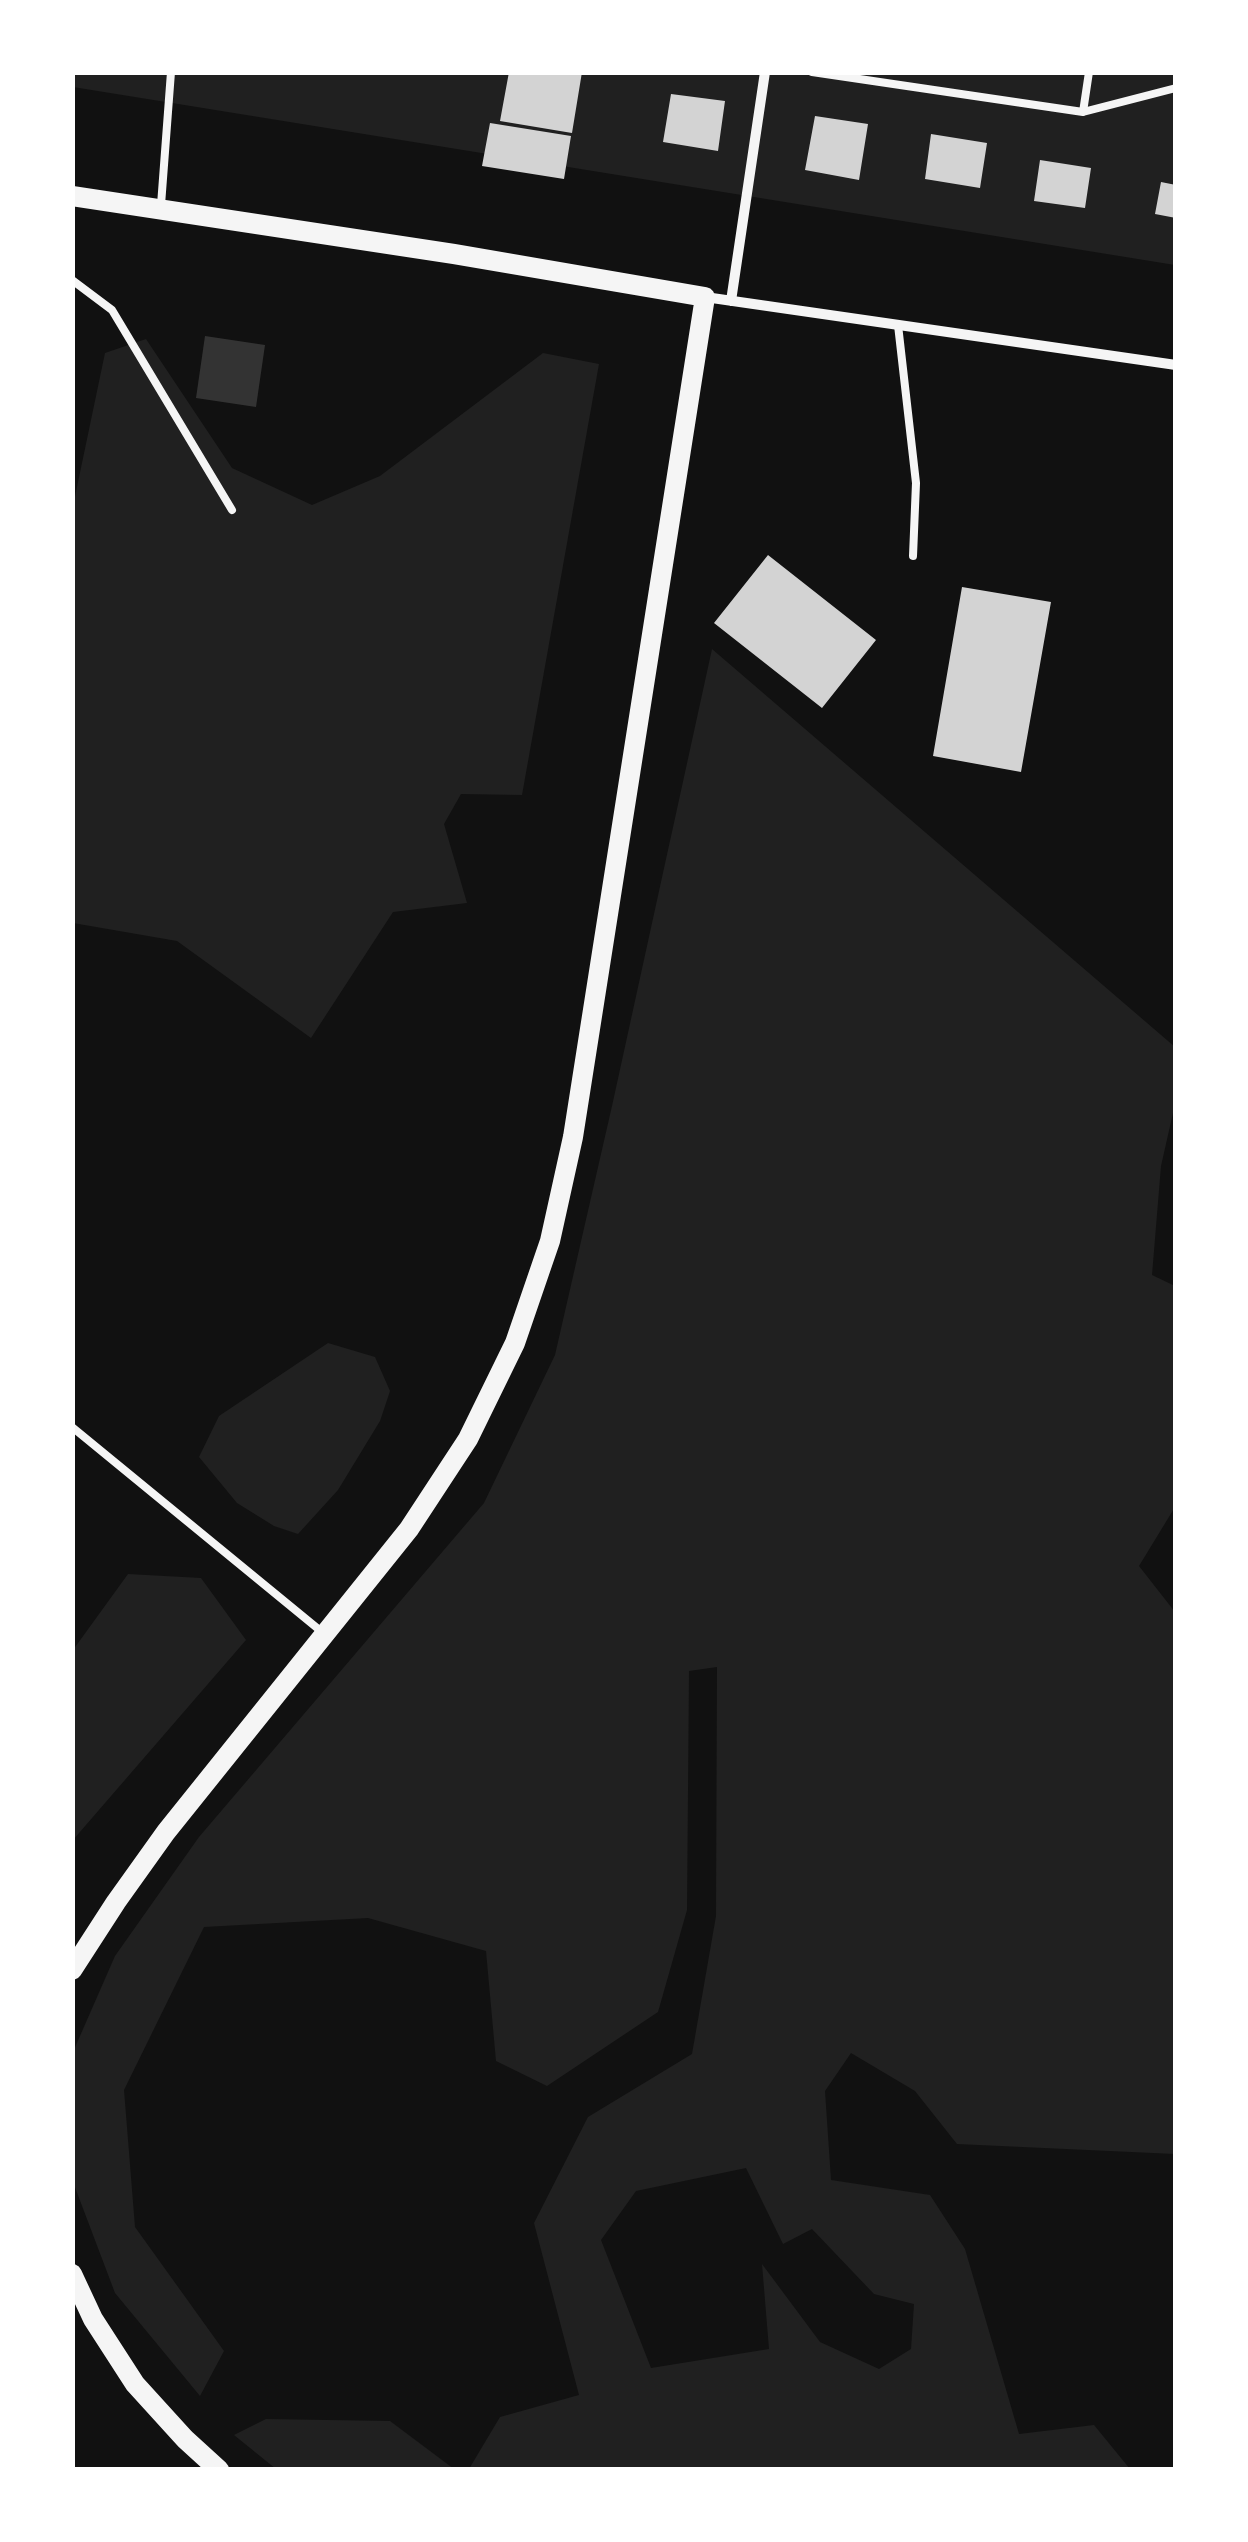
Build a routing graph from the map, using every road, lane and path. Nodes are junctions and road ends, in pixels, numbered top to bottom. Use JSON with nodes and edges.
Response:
{"nodes":[{"id":1,"x":171,"y":72,"type":"edge"},
{"id":2,"x":765,"y":72,"type":"edge"},
{"id":3,"x":812,"y":72,"type":"edge"},
{"id":4,"x":1088,"y":72,"type":"edge"},
{"id":5,"x":1176,"y":88,"type":"edge"},
{"id":6,"x":1083,"y":112,"type":"junction"},
{"id":7,"x":72,"y":196,"type":"edge"},
{"id":8,"x":161,"y":210,"type":"junction"},
{"id":9,"x":72,"y":280,"type":"edge"},
{"id":10,"x":705,"y":297,"type":"junction"},
{"id":11,"x":731,"y":300,"type":"junction"},
{"id":12,"x":898,"y":325,"type":"junction"},
{"id":13,"x":1176,"y":365,"type":"edge"},
{"id":14,"x":232,"y":510,"type":"dead end"},
{"id":15,"x":913,"y":556,"type":"dead end"},
{"id":16,"x":72,"y":1427,"type":"edge"},
{"id":17,"x":325,"y":1635,"type":"junction"},
{"id":18,"x":72,"y":1970,"type":"edge"},
{"id":19,"x":72,"y":2274,"type":"edge"},
{"id":20,"x":219,"y":2470,"type":"edge"}],
"edges":[{"from":1,"to":8,"type":"lane"},
{"from":2,"to":11,"type":"street"},
{"from":3,"to":6,"type":"lane"},
{"from":4,"to":6,"type":"lane"},
{"from":5,"to":6,"type":"lane"},
{"from":7,"to":8,"type":"main road"},
{"from":8,"to":10,"type":"main road"},
{"from":9,"to":14,"type":"lane"},
{"from":10,"to":11,"type":"street"},
{"from":10,"to":17,"type":"main road"},
{"from":11,"to":12,"type":"street"},
{"from":12,"to":13,"type":"street"},
{"from":12,"to":15,"type":"lane"},
{"from":16,"to":17,"type":"lane"},
{"from":17,"to":18,"type":"main road"},
{"from":19,"to":20,"type":"main road"}]}
